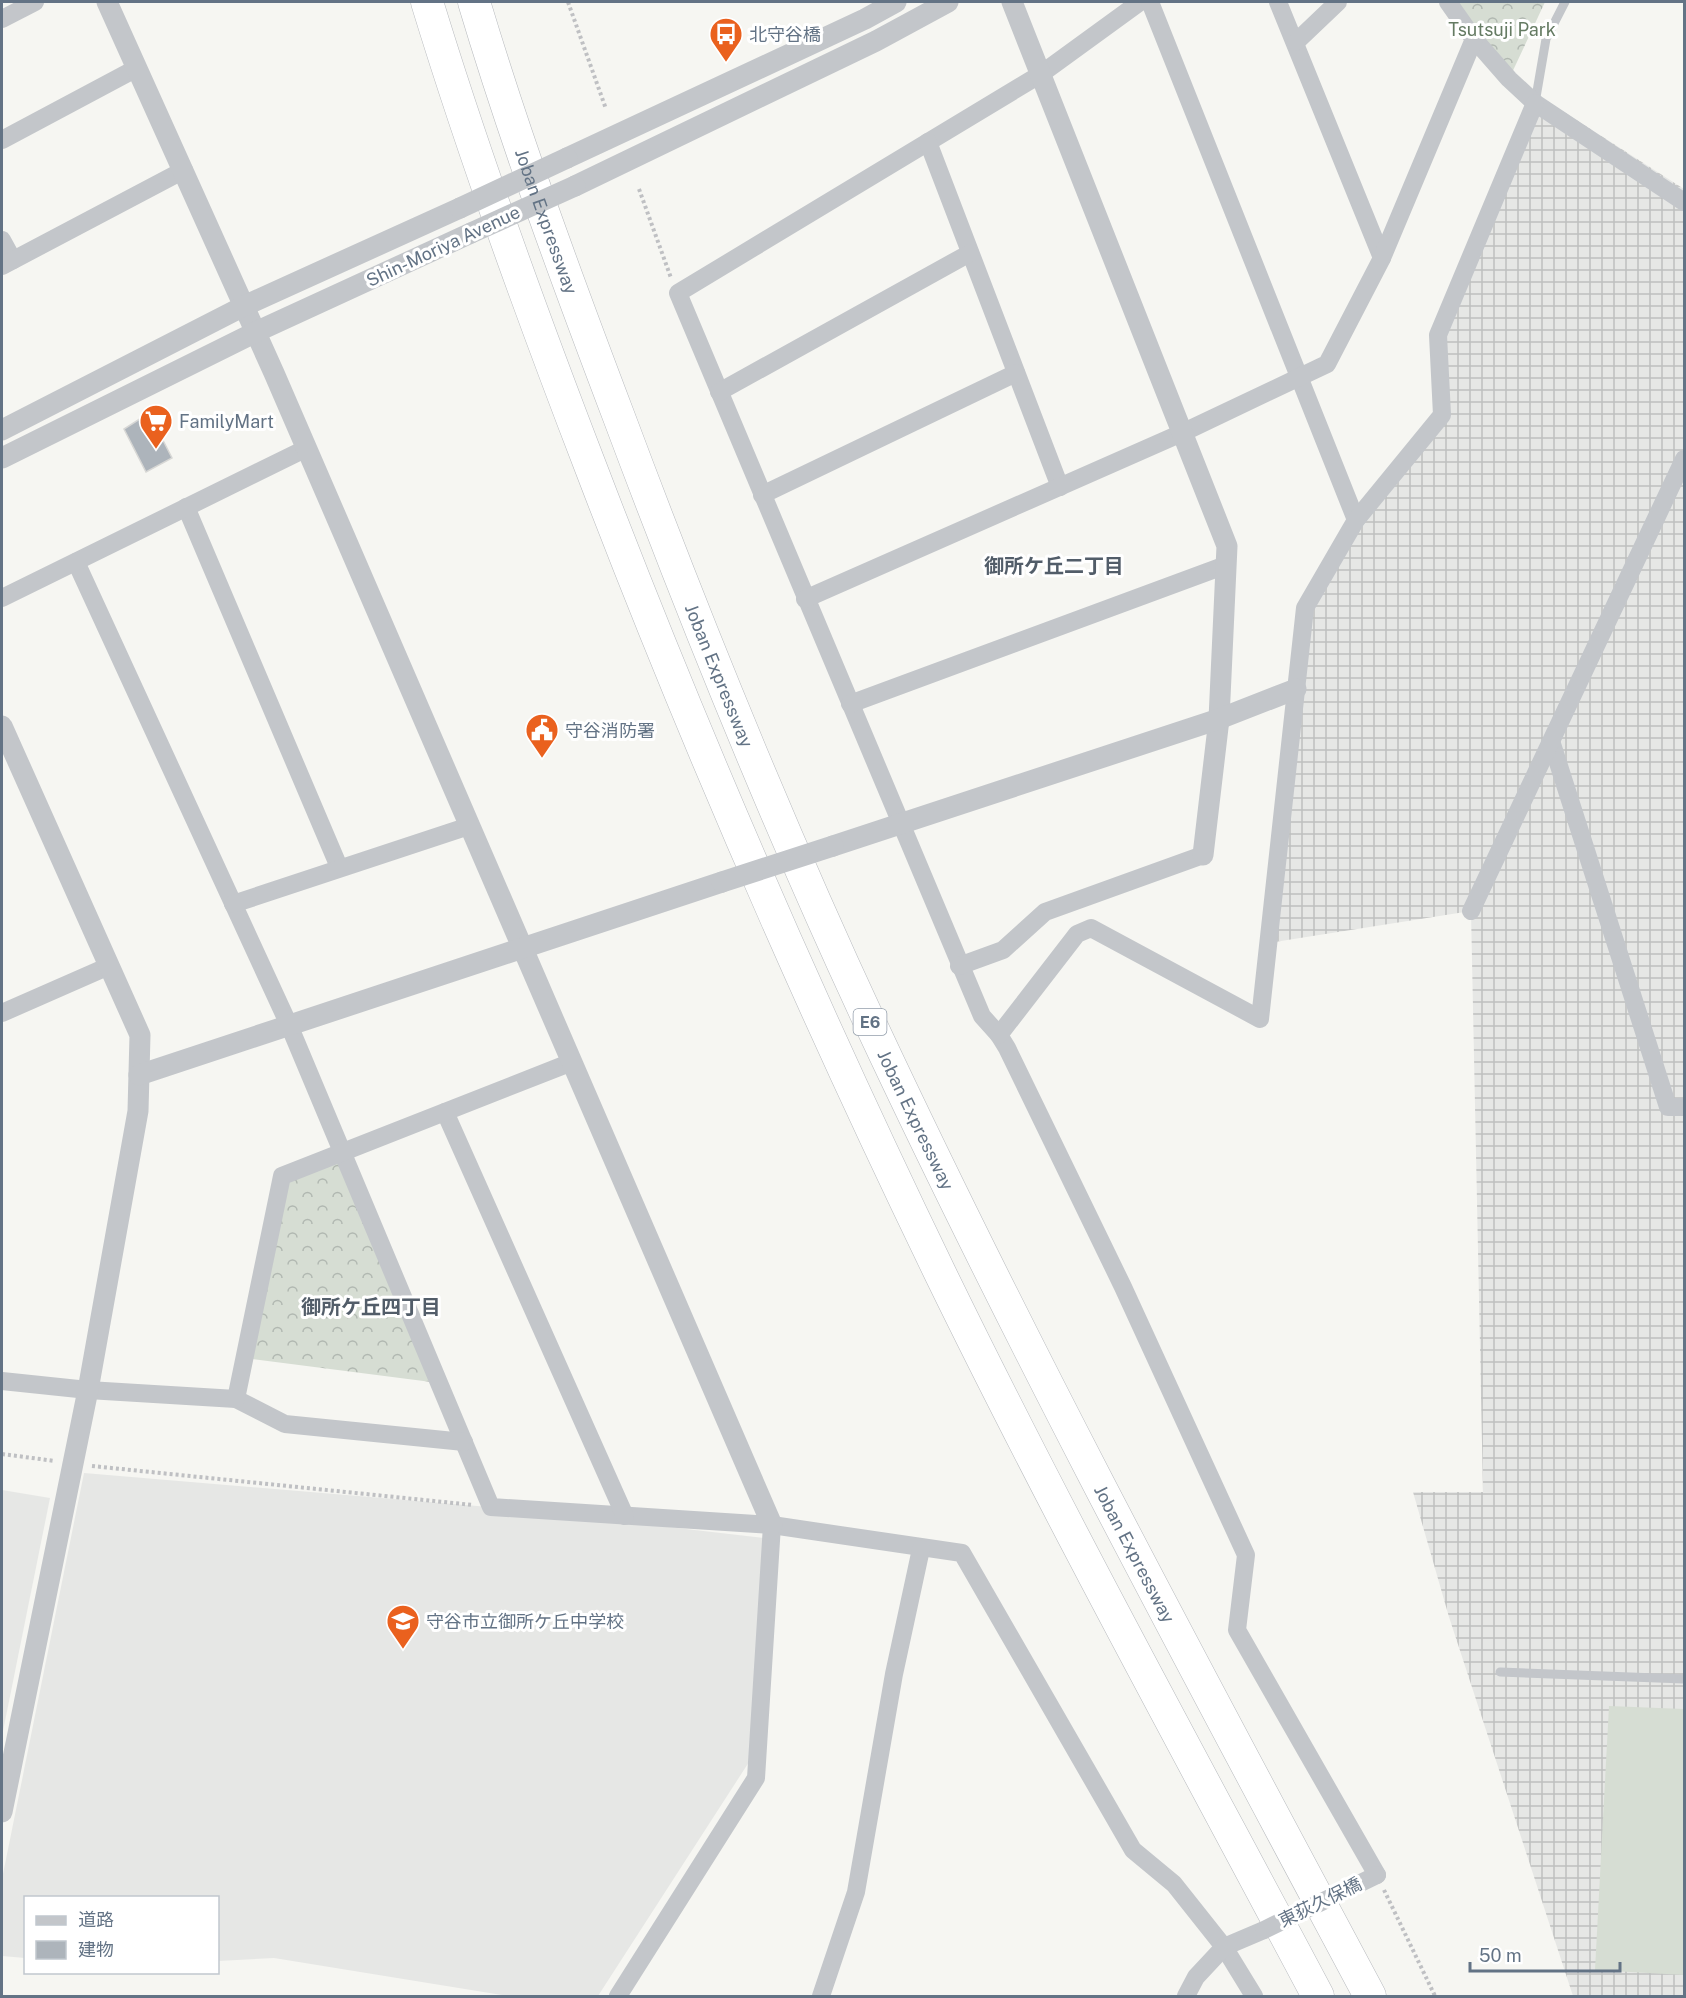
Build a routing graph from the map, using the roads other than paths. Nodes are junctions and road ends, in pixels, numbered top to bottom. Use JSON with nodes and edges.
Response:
{"nodes":[{"id":1,"x":35,"y":2,"type":"edge"},
{"id":2,"x":107,"y":2,"type":"edge"},
{"id":3,"x":420,"y":2,"type":"edge"},
{"id":4,"x":427,"y":2,"type":"edge"},
{"id":5,"x":474,"y":2,"type":"edge"},
{"id":6,"x":896,"y":2,"type":"edge"},
{"id":7,"x":948,"y":2,"type":"edge"},
{"id":8,"x":1012,"y":2,"type":"edge"},
{"id":9,"x":1140,"y":2,"type":"edge"},
{"id":10,"x":1150,"y":2,"type":"edge"},
{"id":11,"x":1278,"y":2,"type":"edge"},
{"id":12,"x":1338,"y":2,"type":"edge"},
{"id":13,"x":1448,"y":2,"type":"edge"},
{"id":14,"x":1565,"y":2,"type":"edge"},
{"id":15,"x":2,"y":19,"type":"edge"},
{"id":16,"x":1474,"y":39,"type":"junction"},
{"id":17,"x":1296,"y":42,"type":"junction"},
{"id":18,"x":137,"y":68,"type":"junction"},
{"id":19,"x":1041,"y":74,"type":"junction"},
{"id":20,"x":449,"y":76,"type":"junction"},
{"id":21,"x":1535,"y":104,"type":"junction"},
{"id":22,"x":2,"y":140,"type":"edge"},
{"id":23,"x":928,"y":142,"type":"junction"},
{"id":24,"x":184,"y":170,"type":"junction"},
{"id":25,"x":1684,"y":202,"type":"edge"},
{"id":26,"x":2,"y":240,"type":"edge"},
{"id":27,"x":970,"y":252,"type":"junction"},
{"id":28,"x":1382,"y":258,"type":"junction"},
{"id":29,"x":7,"y":263,"type":"edge"},
{"id":30,"x":244,"y":306,"type":"junction"},
{"id":31,"x":256,"y":332,"type":"junction"},
{"id":32,"x":1016,"y":373,"type":"junction"},
{"id":33,"x":1298,"y":378,"type":"junction"},
{"id":34,"x":719,"y":393,"type":"junction"},
{"id":35,"x":2,"y":430,"type":"edge"},
{"id":36,"x":1184,"y":432,"type":"junction"},
{"id":37,"x":307,"y":448,"type":"junction"},
{"id":38,"x":2,"y":458,"type":"edge"},
{"id":39,"x":1684,"y":459,"type":"edge"},
{"id":40,"x":1060,"y":487,"type":"junction"},
{"id":41,"x":762,"y":495,"type":"junction"},
{"id":42,"x":186,"y":507,"type":"junction"},
{"id":43,"x":1356,"y":520,"type":"junction"},
{"id":44,"x":76,"y":562,"type":"junction"},
{"id":45,"x":1226,"y":565,"type":"junction"},
{"id":46,"x":2,"y":598,"type":"edge"},
{"id":47,"x":806,"y":599,"type":"junction"},
{"id":48,"x":1296,"y":689,"type":"junction"},
{"id":49,"x":850,"y":704,"type":"junction"},
{"id":50,"x":1220,"y":719,"type":"junction"},
{"id":51,"x":2,"y":726,"type":"edge"},
{"id":52,"x":1552,"y":744,"type":"junction"},
{"id":53,"x":901,"y":822,"type":"junction"},
{"id":54,"x":469,"y":826,"type":"junction"},
{"id":55,"x":1203,"y":855,"type":"joint"},
{"id":56,"x":339,"y":867,"type":"junction"},
{"id":57,"x":233,"y":904,"type":"junction"},
{"id":58,"x":1471,"y":911,"type":"dead end"},
{"id":59,"x":521,"y":948,"type":"junction"},
{"id":60,"x":109,"y":966,"type":"junction"},
{"id":61,"x":959,"y":966,"type":"junction"},
{"id":62,"x":2,"y":1013,"type":"edge"},
{"id":63,"x":289,"y":1025,"type":"junction"},
{"id":64,"x":999,"y":1035,"type":"junction"},
{"id":65,"x":572,"y":1062,"type":"junction"},
{"id":66,"x":139,"y":1075,"type":"junction"},
{"id":67,"x":1684,"y":1107,"type":"edge"},
{"id":68,"x":445,"y":1112,"type":"junction"},
{"id":69,"x":342,"y":1152,"type":"junction"},
{"id":70,"x":2,"y":1380,"type":"edge"},
{"id":71,"x":88,"y":1390,"type":"junction"},
{"id":72,"x":236,"y":1399,"type":"junction"},
{"id":73,"x":464,"y":1442,"type":"junction"},
{"id":74,"x":625,"y":1516,"type":"junction"},
{"id":75,"x":772,"y":1525,"type":"junction"},
{"id":76,"x":921,"y":1548,"type":"junction"},
{"id":77,"x":1500,"y":1672,"type":"dead end"},
{"id":78,"x":1684,"y":1680,"type":"edge"},
{"id":79,"x":2,"y":1812,"type":"edge"},
{"id":80,"x":1224,"y":1947,"type":"junction"},
{"id":81,"x":618,"y":1996,"type":"edge"},
{"id":82,"x":822,"y":1996,"type":"edge"},
{"id":83,"x":1186,"y":1996,"type":"edge"},
{"id":84,"x":1254,"y":1996,"type":"edge"},
{"id":85,"x":1318,"y":1996,"type":"edge"},
{"id":86,"x":1370,"y":1996,"type":"edge"}],
"edges":[{"from":1,"to":15,"type":"street"},
{"from":2,"to":18,"type":"street"},
{"from":3,"to":20,"type":"highway"},
{"from":4,"to":20,"type":"highway","number":"E6"},
{"from":5,"to":86,"type":"highway","name":"Joban Expressway","number":"E6"},
{"from":6,"to":30,"type":"street","name":"Shin-Moriya Avenue","bridge":true},
{"from":7,"to":31,"type":"street","name":"Shin-Moriya Avenue","bridge":true},
{"from":8,"to":19,"type":"street"},
{"from":9,"to":19,"type":"street"},
{"from":10,"to":33,"type":"street"},
{"from":11,"to":17,"type":"street"},
{"from":12,"to":17,"type":"street"},
{"from":13,"to":16,"type":"street"},
{"from":14,"to":21,"type":"lane"},
{"from":16,"to":21,"type":"street"},
{"from":16,"to":28,"type":"street"},
{"from":17,"to":28,"type":"street"},
{"from":18,"to":22,"type":"street"},
{"from":18,"to":24,"type":"street"},
{"from":19,"to":23,"type":"street"},
{"from":19,"to":36,"type":"street"},
{"from":20,"to":85,"type":"highway","number":"E6"},
{"from":21,"to":25,"type":"street"},
{"from":21,"to":43,"type":"street"},
{"from":23,"to":27,"type":"street"},
{"from":23,"to":34,"type":"street"},
{"from":24,"to":29,"type":"street"},
{"from":24,"to":30,"type":"street"},
{"from":26,"to":29,"type":"street"},
{"from":27,"to":32,"type":"street"},
{"from":27,"to":34,"type":"street"},
{"from":28,"to":33,"type":"street"},
{"from":30,"to":31,"type":"street"},
{"from":30,"to":35,"type":"street","name":"Shin-Moriya Avenue"},
{"from":31,"to":37,"type":"street"},
{"from":31,"to":38,"type":"street","name":"Shin-Moriya Avenue"},
{"from":32,"to":40,"type":"street"},
{"from":32,"to":41,"type":"street"},
{"from":33,"to":36,"type":"street"},
{"from":33,"to":43,"type":"street"},
{"from":34,"to":41,"type":"street"},
{"from":36,"to":40,"type":"street"},
{"from":36,"to":45,"type":"street"},
{"from":37,"to":42,"type":"street"},
{"from":37,"to":54,"type":"street"},
{"from":39,"to":52,"type":"street"},
{"from":40,"to":47,"type":"street"},
{"from":41,"to":47,"type":"street"},
{"from":42,"to":44,"type":"street"},
{"from":42,"to":56,"type":"street"},
{"from":43,"to":48,"type":"street"},
{"from":44,"to":46,"type":"street"},
{"from":44,"to":57,"type":"street"},
{"from":45,"to":49,"type":"street"},
{"from":45,"to":50,"type":"street"},
{"from":47,"to":49,"type":"street"},
{"from":48,"to":50,"type":"street"},
{"from":48,"to":64,"type":"street"},
{"from":49,"to":53,"type":"street"},
{"from":50,"to":53,"type":"street"},
{"from":50,"to":55,"type":"street"},
{"from":51,"to":60,"type":"street"},
{"from":52,"to":58,"type":"street"},
{"from":52,"to":67,"type":"street"},
{"from":53,"to":59,"type":"street","bridge":true},
{"from":53,"to":61,"type":"street"},
{"from":54,"to":56,"type":"street"},
{"from":54,"to":59,"type":"street"},
{"from":55,"to":61,"type":"street"},
{"from":56,"to":57,"type":"street"},
{"from":57,"to":63,"type":"street"},
{"from":59,"to":63,"type":"street"},
{"from":59,"to":65,"type":"street"},
{"from":60,"to":62,"type":"street"},
{"from":60,"to":66,"type":"street"},
{"from":61,"to":64,"type":"street"},
{"from":63,"to":66,"type":"street"},
{"from":63,"to":69,"type":"street"},
{"from":64,"to":80,"type":"street","name":"東荻久保橋","bridge":true},
{"from":65,"to":68,"type":"street"},
{"from":65,"to":75,"type":"street"},
{"from":66,"to":71,"type":"street"},
{"from":68,"to":69,"type":"street"},
{"from":68,"to":74,"type":"street"},
{"from":69,"to":72,"type":"street"},
{"from":69,"to":73,"type":"street"},
{"from":70,"to":71,"type":"street"},
{"from":71,"to":72,"type":"street"},
{"from":71,"to":79,"type":"street"},
{"from":72,"to":73,"type":"street"},
{"from":73,"to":74,"type":"street"},
{"from":74,"to":75,"type":"street"},
{"from":75,"to":76,"type":"street"},
{"from":75,"to":81,"type":"street"},
{"from":76,"to":80,"type":"street"},
{"from":76,"to":82,"type":"street"},
{"from":77,"to":78,"type":"lane"},
{"from":80,"to":83,"type":"street"},
{"from":80,"to":84,"type":"street"}]}
